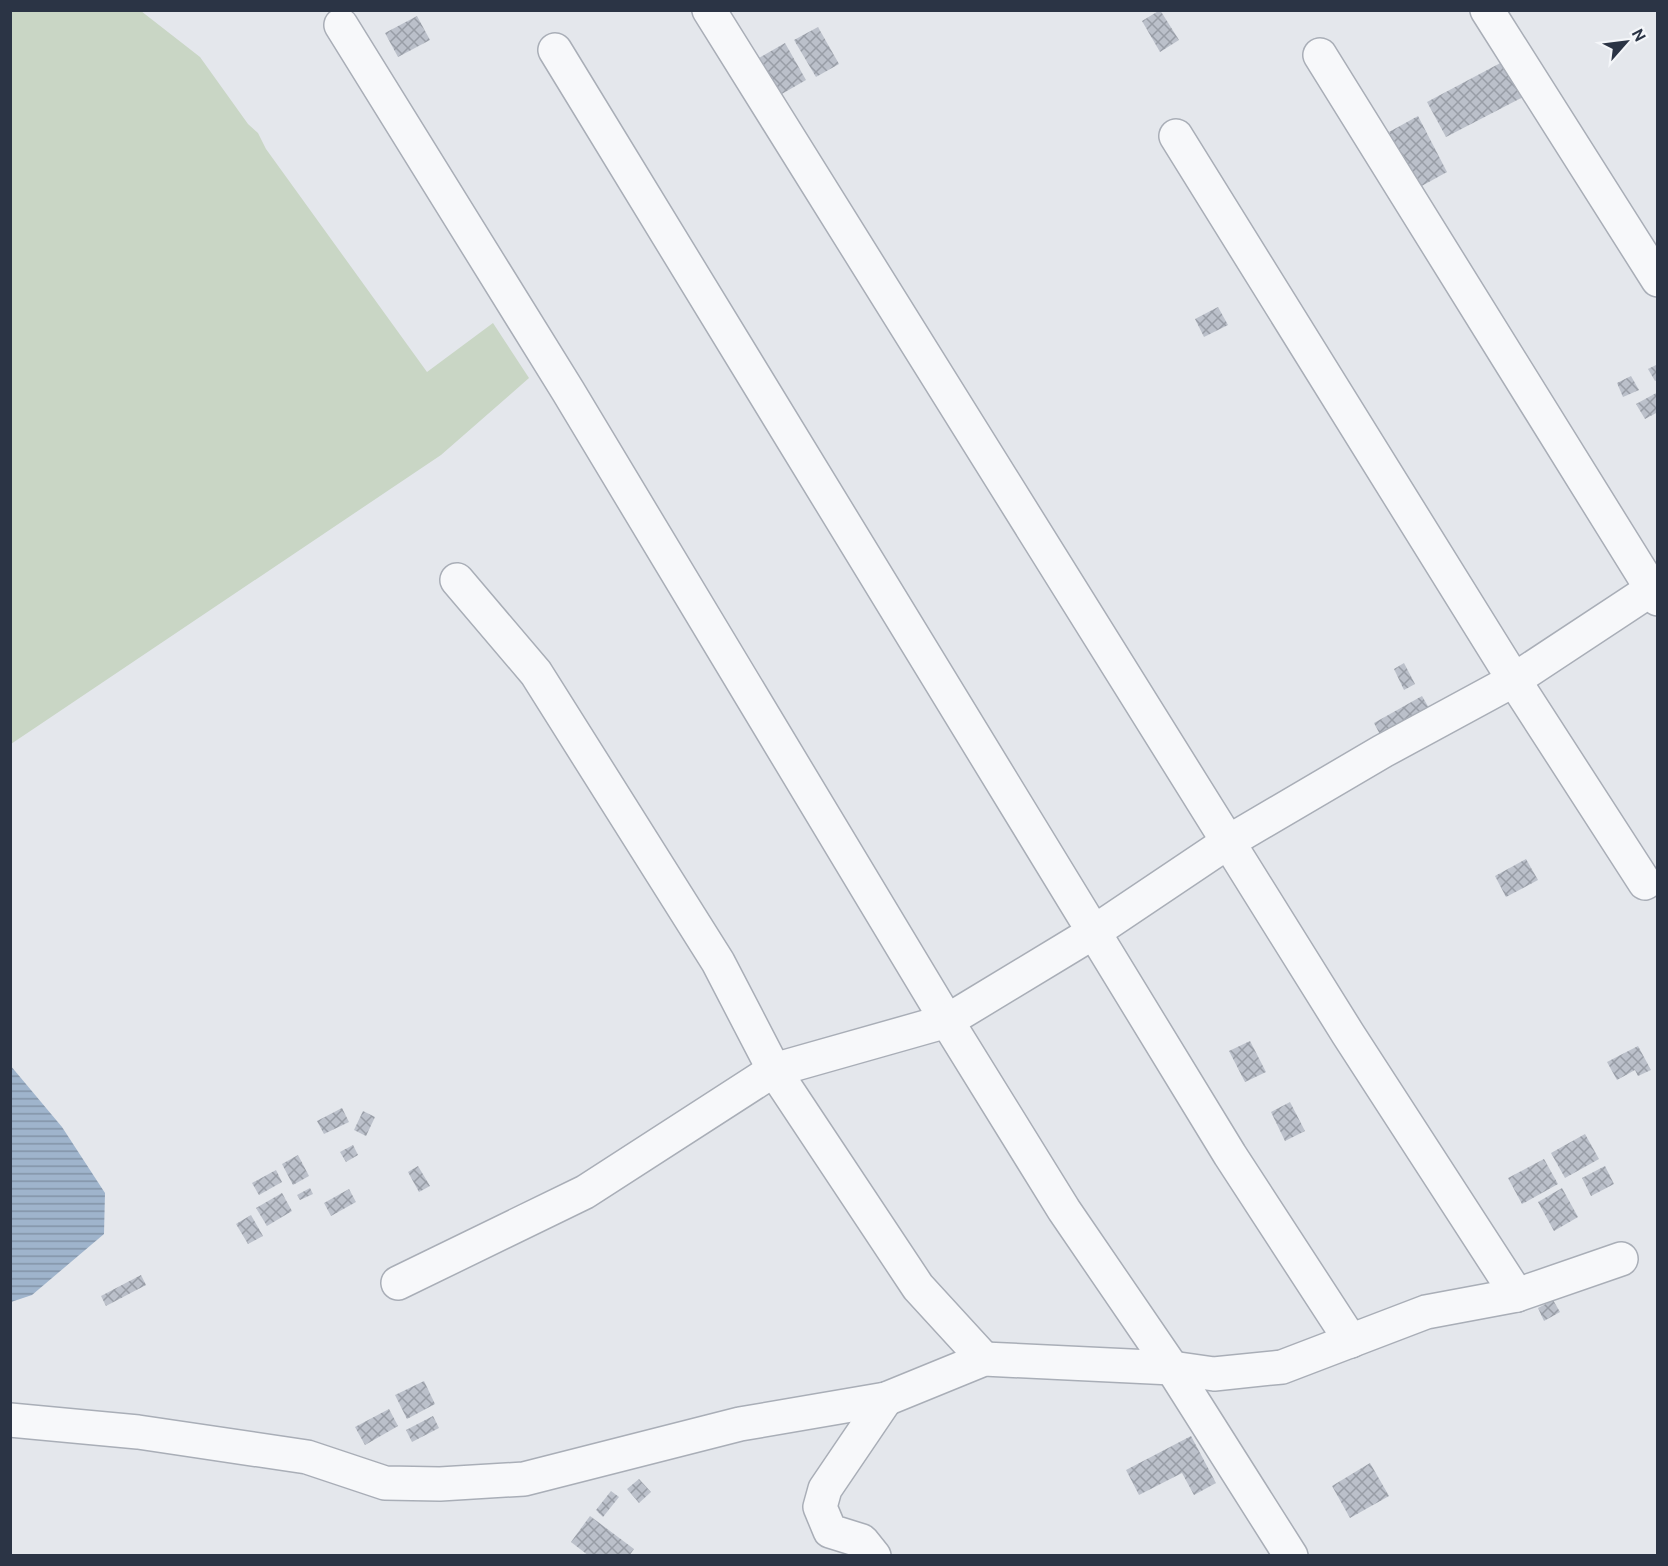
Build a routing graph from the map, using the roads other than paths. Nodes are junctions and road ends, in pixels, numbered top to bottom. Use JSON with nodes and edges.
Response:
{"nodes":[{"id":1,"x":709,"y":10,"type":"edge"},
{"id":2,"x":1487,"y":10,"type":"edge"},
{"id":3,"x":341,"y":25,"type":"dead end"},
{"id":4,"x":555,"y":50,"type":"dead end"},
{"id":5,"x":1320,"y":55,"type":"dead end"},
{"id":6,"x":1176,"y":136,"type":"dead end"},
{"id":7,"x":1658,"y":280,"type":"edge"},
{"id":8,"x":458,"y":579,"type":"dead end"},
{"id":9,"x":1655,"y":591,"type":"edge"},
{"id":10,"x":1514,"y":680,"type":"junction"},
{"id":11,"x":1228,"y":842,"type":"junction"},
{"id":12,"x":1646,"y":883,"type":"dead end"},
{"id":13,"x":1094,"y":932,"type":"junction"},
{"id":14,"x":947,"y":1022,"type":"junction"},
{"id":15,"x":774,"y":1070,"type":"junction"},
{"id":16,"x":1621,"y":1259,"type":"dead end"},
{"id":17,"x":398,"y":1283,"type":"dead end"},
{"id":18,"x":1517,"y":1295,"type":"junction"},
{"id":19,"x":1351,"y":1341,"type":"junction"},
{"id":20,"x":984,"y":1359,"type":"junction"},
{"id":21,"x":1172,"y":1368,"type":"junction"},
{"id":22,"x":886,"y":1399,"type":"junction"},
{"id":23,"x":10,"y":1420,"type":"edge"},
{"id":24,"x":874,"y":1556,"type":"edge"},
{"id":25,"x":1291,"y":1556,"type":"edge"}],
"edges":[{"from":1,"to":11,"type":"street"},
{"from":2,"to":7,"type":"street"},
{"from":3,"to":14,"type":"street"},
{"from":4,"to":13,"type":"street"},
{"from":5,"to":9,"type":"street"},
{"from":6,"to":10,"type":"street"},
{"from":8,"to":15,"type":"street"},
{"from":9,"to":10,"type":"street"},
{"from":10,"to":11,"type":"street"},
{"from":10,"to":12,"type":"street"},
{"from":11,"to":13,"type":"street"},
{"from":11,"to":18,"type":"street"},
{"from":13,"to":14,"type":"street"},
{"from":13,"to":19,"type":"street"},
{"from":14,"to":15,"type":"street"},
{"from":14,"to":21,"type":"street"},
{"from":15,"to":17,"type":"street"},
{"from":15,"to":20,"type":"street"},
{"from":16,"to":18,"type":"street"},
{"from":18,"to":19,"type":"street"},
{"from":19,"to":21,"type":"street"},
{"from":20,"to":21,"type":"street"},
{"from":20,"to":22,"type":"street"},
{"from":21,"to":25,"type":"street"},
{"from":22,"to":23,"type":"street"},
{"from":22,"to":24,"type":"street"}]}
